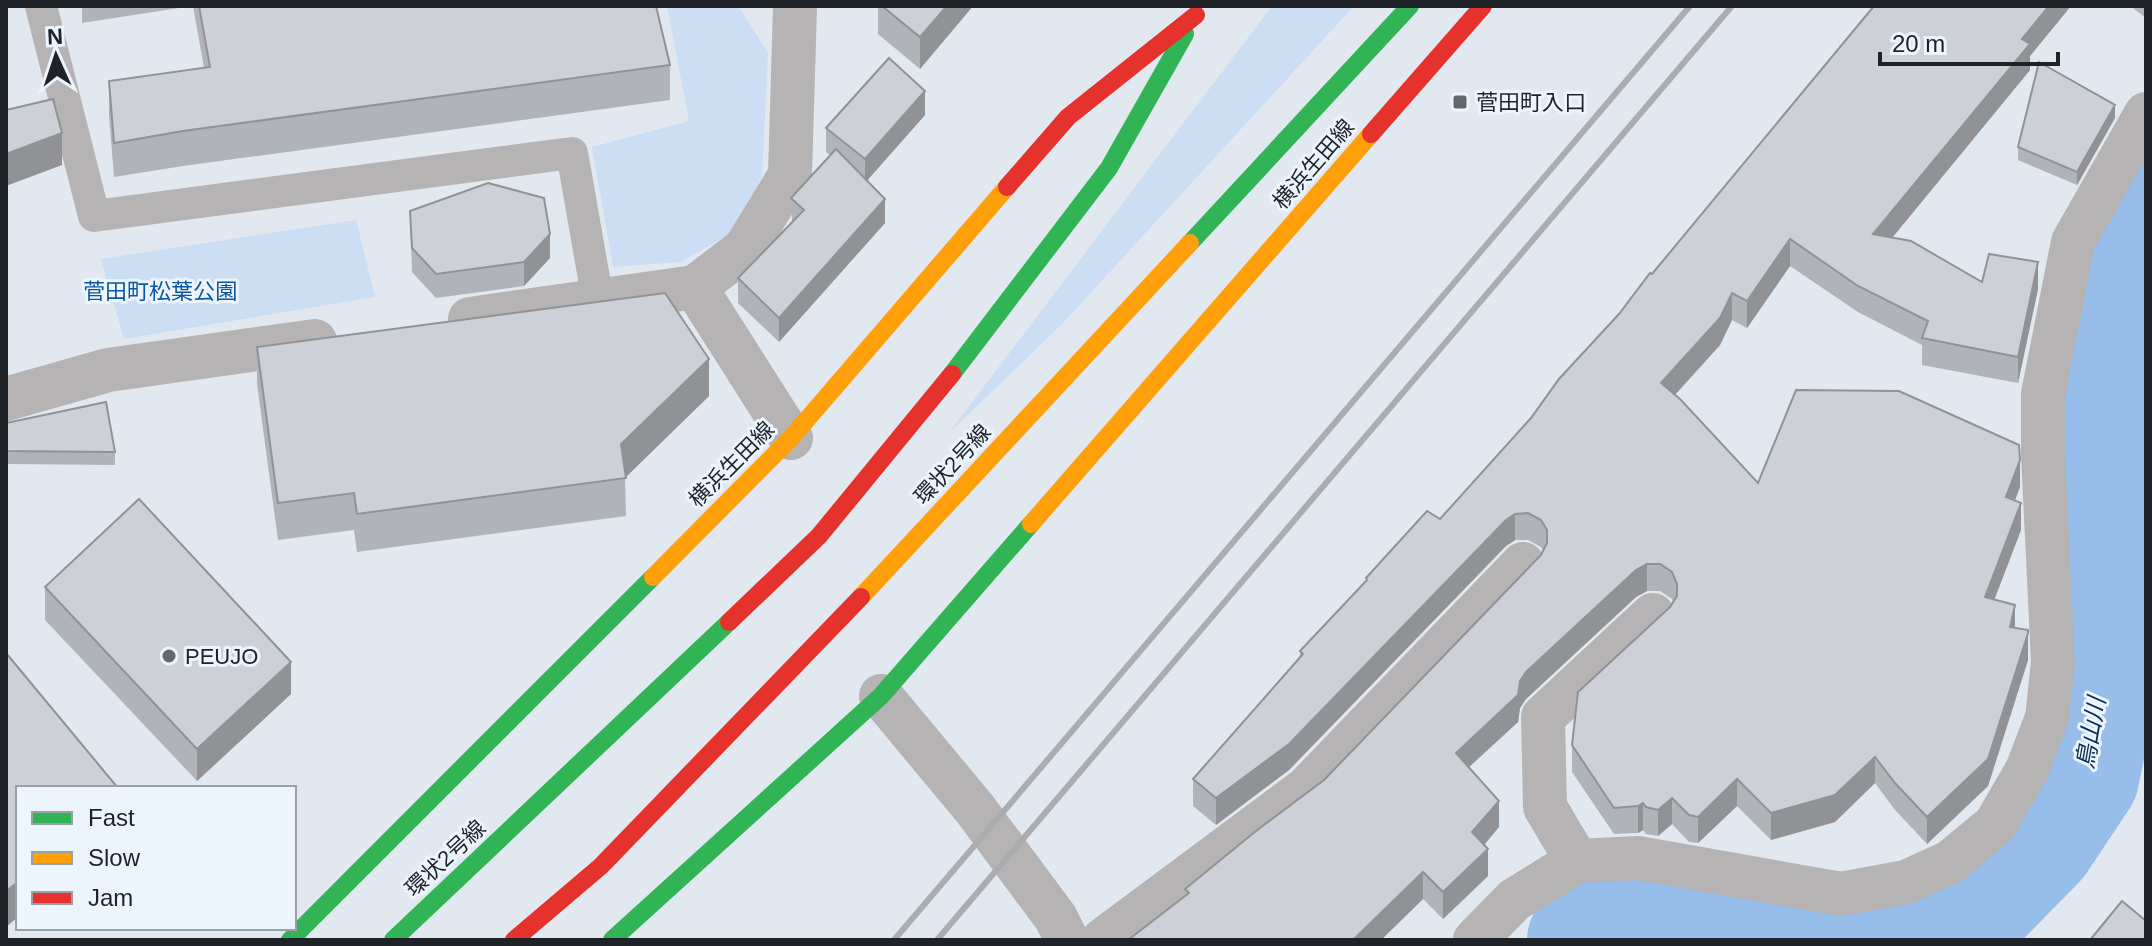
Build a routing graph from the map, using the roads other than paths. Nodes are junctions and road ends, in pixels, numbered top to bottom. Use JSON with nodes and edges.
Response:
{"nodes":[{"id":1,"x":41,"y":6,"type":"edge"},
{"id":2,"x":795,"y":6,"type":"edge"},
{"id":3,"x":1410,"y":6,"type":"edge"},
{"id":4,"x":1483,"y":6,"type":"edge"},
{"id":5,"x":1200,"y":10,"type":"edge"},
{"id":6,"x":2146,"y":114,"type":"edge"},
{"id":7,"x":695,"y":287,"type":"junction"},
{"id":8,"x":598,"y":301,"type":"junction"},
{"id":9,"x":424,"y":326,"type":"edge"},
{"id":10,"x":361,"y":335,"type":"edge"},
{"id":11,"x":6,"y":399,"type":"edge"},
{"id":12,"x":791,"y":438,"type":"junction"},
{"id":13,"x":1523,"y":564,"type":"dead end"},
{"id":14,"x":1653,"y":615,"type":"dead end"},
{"id":15,"x":881,"y":696,"type":"junction"},
{"id":16,"x":1577,"y":861,"type":"junction"},
{"id":17,"x":290,"y":940,"type":"edge"},
{"id":18,"x":393,"y":940,"type":"edge"},
{"id":19,"x":514,"y":940,"type":"edge"},
{"id":20,"x":612,"y":940,"type":"edge"},
{"id":21,"x":1067,"y":940,"type":"edge"},
{"id":22,"x":1103,"y":940,"type":"edge"},
{"id":23,"x":1475,"y":940,"type":"edge"}],
"edges":[{"from":1,"to":8,"type":"lane"},
{"from":2,"to":7,"type":"street"},
{"from":3,"to":19,"type":"main road","name":"環状2号線"},
{"from":4,"to":15,"type":"main road","name":"横浜生田線"},
{"from":5,"to":12,"type":"main road","name":"横浜生田線"},
{"from":5,"to":18,"type":"main road","name":"環状2号線"},
{"from":6,"to":16,"type":"street"},
{"from":7,"to":8,"type":"street"},
{"from":7,"to":12,"type":"street"},
{"from":8,"to":9,"type":"street"},
{"from":10,"to":11,"type":"street"},
{"from":12,"to":17,"type":"main road","name":"横浜生田線"},
{"from":13,"to":22,"type":"street"},
{"from":14,"to":16,"type":"street"},
{"from":15,"to":20,"type":"main road","name":"横浜生田線"},
{"from":15,"to":21,"type":"street"},
{"from":16,"to":23,"type":"street"}]}
